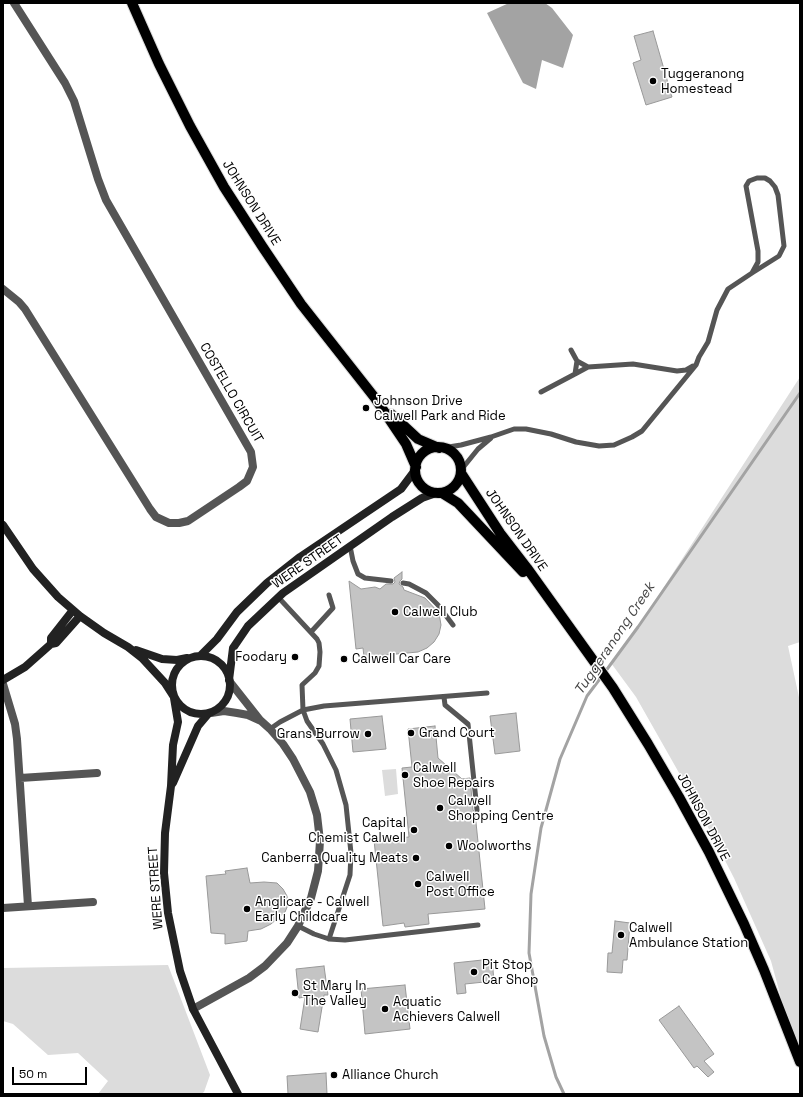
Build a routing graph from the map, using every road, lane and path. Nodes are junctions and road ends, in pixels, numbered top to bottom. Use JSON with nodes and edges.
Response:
{"nodes":[{"id":1,"x":14,"y":3,"type":"edge"},
{"id":2,"x":132,"y":3,"type":"edge"},
{"id":3,"x":752,"y":273,"type":"junction"},
{"id":4,"x":3,"y":289,"type":"edge"},
{"id":5,"x":571,"y":350,"type":"dead end"},
{"id":6,"x":577,"y":361,"type":"junction"},
{"id":7,"x":696,"y":365,"type":"junction"},
{"id":8,"x":588,"y":367,"type":"junction"},
{"id":9,"x":575,"y":374,"type":"junction"},
{"id":10,"x":541,"y":392,"type":"dead end"},
{"id":11,"x":376,"y":398,"type":"junction"},
{"id":12,"x":491,"y":437,"type":"junction"},
{"id":13,"x":440,"y":448,"type":"junction"},
{"id":14,"x":416,"y":468,"type":"junction"},
{"id":15,"x":461,"y":472,"type":"junction"},
{"id":16,"x":439,"y":493,"type":"junction"},
{"id":17,"x":3,"y":527,"type":"edge"},
{"id":18,"x":350,"y":546,"type":"junction"},
{"id":19,"x":390,"y":581,"type":"dead end"},
{"id":20,"x":403,"y":583,"type":"dead end"},
{"id":21,"x":329,"y":595,"type":"dead end"},
{"id":22,"x":278,"y":597,"type":"junction"},
{"id":23,"x":551,"y":602,"type":"junction"},
{"id":24,"x":73,"y":610,"type":"junction"},
{"id":25,"x":80,"y":616,"type":"junction"},
{"id":26,"x":452,"y":625,"type":"dead end"},
{"id":27,"x":311,"y":632,"type":"junction"},
{"id":28,"x":51,"y":644,"type":"junction"},
{"id":29,"x":128,"y":647,"type":"junction"},
{"id":30,"x":200,"y":656,"type":"junction"},
{"id":31,"x":190,"y":658,"type":"junction"},
{"id":32,"x":3,"y":680,"type":"edge"},
{"id":33,"x":230,"y":681,"type":"junction"},
{"id":34,"x":3,"y":684,"type":"edge"},
{"id":35,"x":487,"y":693,"type":"dead end"},
{"id":36,"x":444,"y":697,"type":"junction"},
{"id":37,"x":174,"y":698,"type":"junction"},
{"id":38,"x":303,"y":710,"type":"junction"},
{"id":39,"x":210,"y":713,"type":"junction"},
{"id":40,"x":260,"y":720,"type":"junction"},
{"id":41,"x":270,"y":729,"type":"junction"},
{"id":42,"x":97,"y":774,"type":"dead end"},
{"id":43,"x":20,"y":778,"type":"junction"},
{"id":44,"x":171,"y":786,"type":"junction"},
{"id":45,"x":477,"y":810,"type":"dead end"},
{"id":46,"x":93,"y":902,"type":"dead end"},
{"id":47,"x":28,"y":906,"type":"junction"},
{"id":48,"x":3,"y":908,"type":"edge"},
{"id":49,"x":478,"y":925,"type":"dead end"},
{"id":50,"x":298,"y":926,"type":"junction"},
{"id":51,"x":329,"y":939,"type":"junction"},
{"id":52,"x":193,"y":1009,"type":"junction"},
{"id":53,"x":800,"y":1062,"type":"edge"},
{"id":54,"x":238,"y":1094,"type":"edge"}],
"edges":[{"from":1,"to":4,"type":"street","name":"COSTELLO CIRCUIT"},
{"from":2,"to":11,"type":"main road","name":"JOHNSON DRIVE"},
{"from":3,"to":3,"type":"lane"},
{"from":3,"to":7,"type":"lane"},
{"from":5,"to":6,"type":"lane"},
{"from":6,"to":8,"type":"lane"},
{"from":6,"to":9,"type":"lane"},
{"from":7,"to":8,"type":"lane"},
{"from":7,"to":12,"type":"lane"},
{"from":8,"to":9,"type":"lane"},
{"from":9,"to":10,"type":"lane"},
{"from":11,"to":13,"type":"main road","name":"JOHNSON DRIVE"},
{"from":11,"to":14,"type":"main road","name":"JOHNSON DRIVE"},
{"from":12,"to":13,"type":"lane"},
{"from":12,"to":15,"type":"lane"},
{"from":13,"to":14,"type":"main road"},
{"from":13,"to":15,"type":"main road"},
{"from":14,"to":16,"type":"main road"},
{"from":14,"to":30,"type":"street","name":"WERE STREET"},
{"from":15,"to":16,"type":"main road"},
{"from":15,"to":23,"type":"main road","name":"JOHNSON DRIVE"},
{"from":16,"to":18,"type":"street","name":"WERE STREET"},
{"from":16,"to":23,"type":"main road","name":"JOHNSON DRIVE"},
{"from":17,"to":24,"type":"street"},
{"from":18,"to":19,"type":"lane"},
{"from":18,"to":22,"type":"street","name":"WERE STREET"},
{"from":20,"to":26,"type":"lane"},
{"from":21,"to":27,"type":"lane"},
{"from":22,"to":27,"type":"lane"},
{"from":22,"to":33,"type":"street","name":"WERE STREET"},
{"from":23,"to":53,"type":"main road","name":"JOHNSON DRIVE"},
{"from":24,"to":25,"type":"street"},
{"from":24,"to":28,"type":"street"},
{"from":25,"to":28,"type":"street"},
{"from":25,"to":29,"type":"street"},
{"from":27,"to":38,"type":"lane"},
{"from":28,"to":32,"type":"street"},
{"from":29,"to":31,"type":"street"},
{"from":29,"to":37,"type":"street"},
{"from":30,"to":31,"type":"street"},
{"from":30,"to":33,"type":"street"},
{"from":31,"to":37,"type":"street"},
{"from":33,"to":39,"type":"street"},
{"from":33,"to":40,"type":"street"},
{"from":34,"to":43,"type":"street"},
{"from":35,"to":36,"type":"lane"},
{"from":36,"to":38,"type":"lane"},
{"from":36,"to":45,"type":"lane"},
{"from":37,"to":39,"type":"street"},
{"from":37,"to":44,"type":"street","name":"WERE STREET"},
{"from":38,"to":41,"type":"lane"},
{"from":38,"to":51,"type":"lane"},
{"from":39,"to":40,"type":"street"},
{"from":39,"to":44,"type":"street","name":"WERE STREET"},
{"from":40,"to":41,"type":"street"},
{"from":41,"to":50,"type":"street"},
{"from":42,"to":43,"type":"street"},
{"from":43,"to":47,"type":"street"},
{"from":44,"to":52,"type":"street","name":"WERE STREET"},
{"from":46,"to":47,"type":"street"},
{"from":47,"to":48,"type":"street"},
{"from":49,"to":51,"type":"lane"},
{"from":50,"to":51,"type":"lane"},
{"from":50,"to":52,"type":"street"},
{"from":52,"to":54,"type":"street","name":"WERE STREET"}]}
